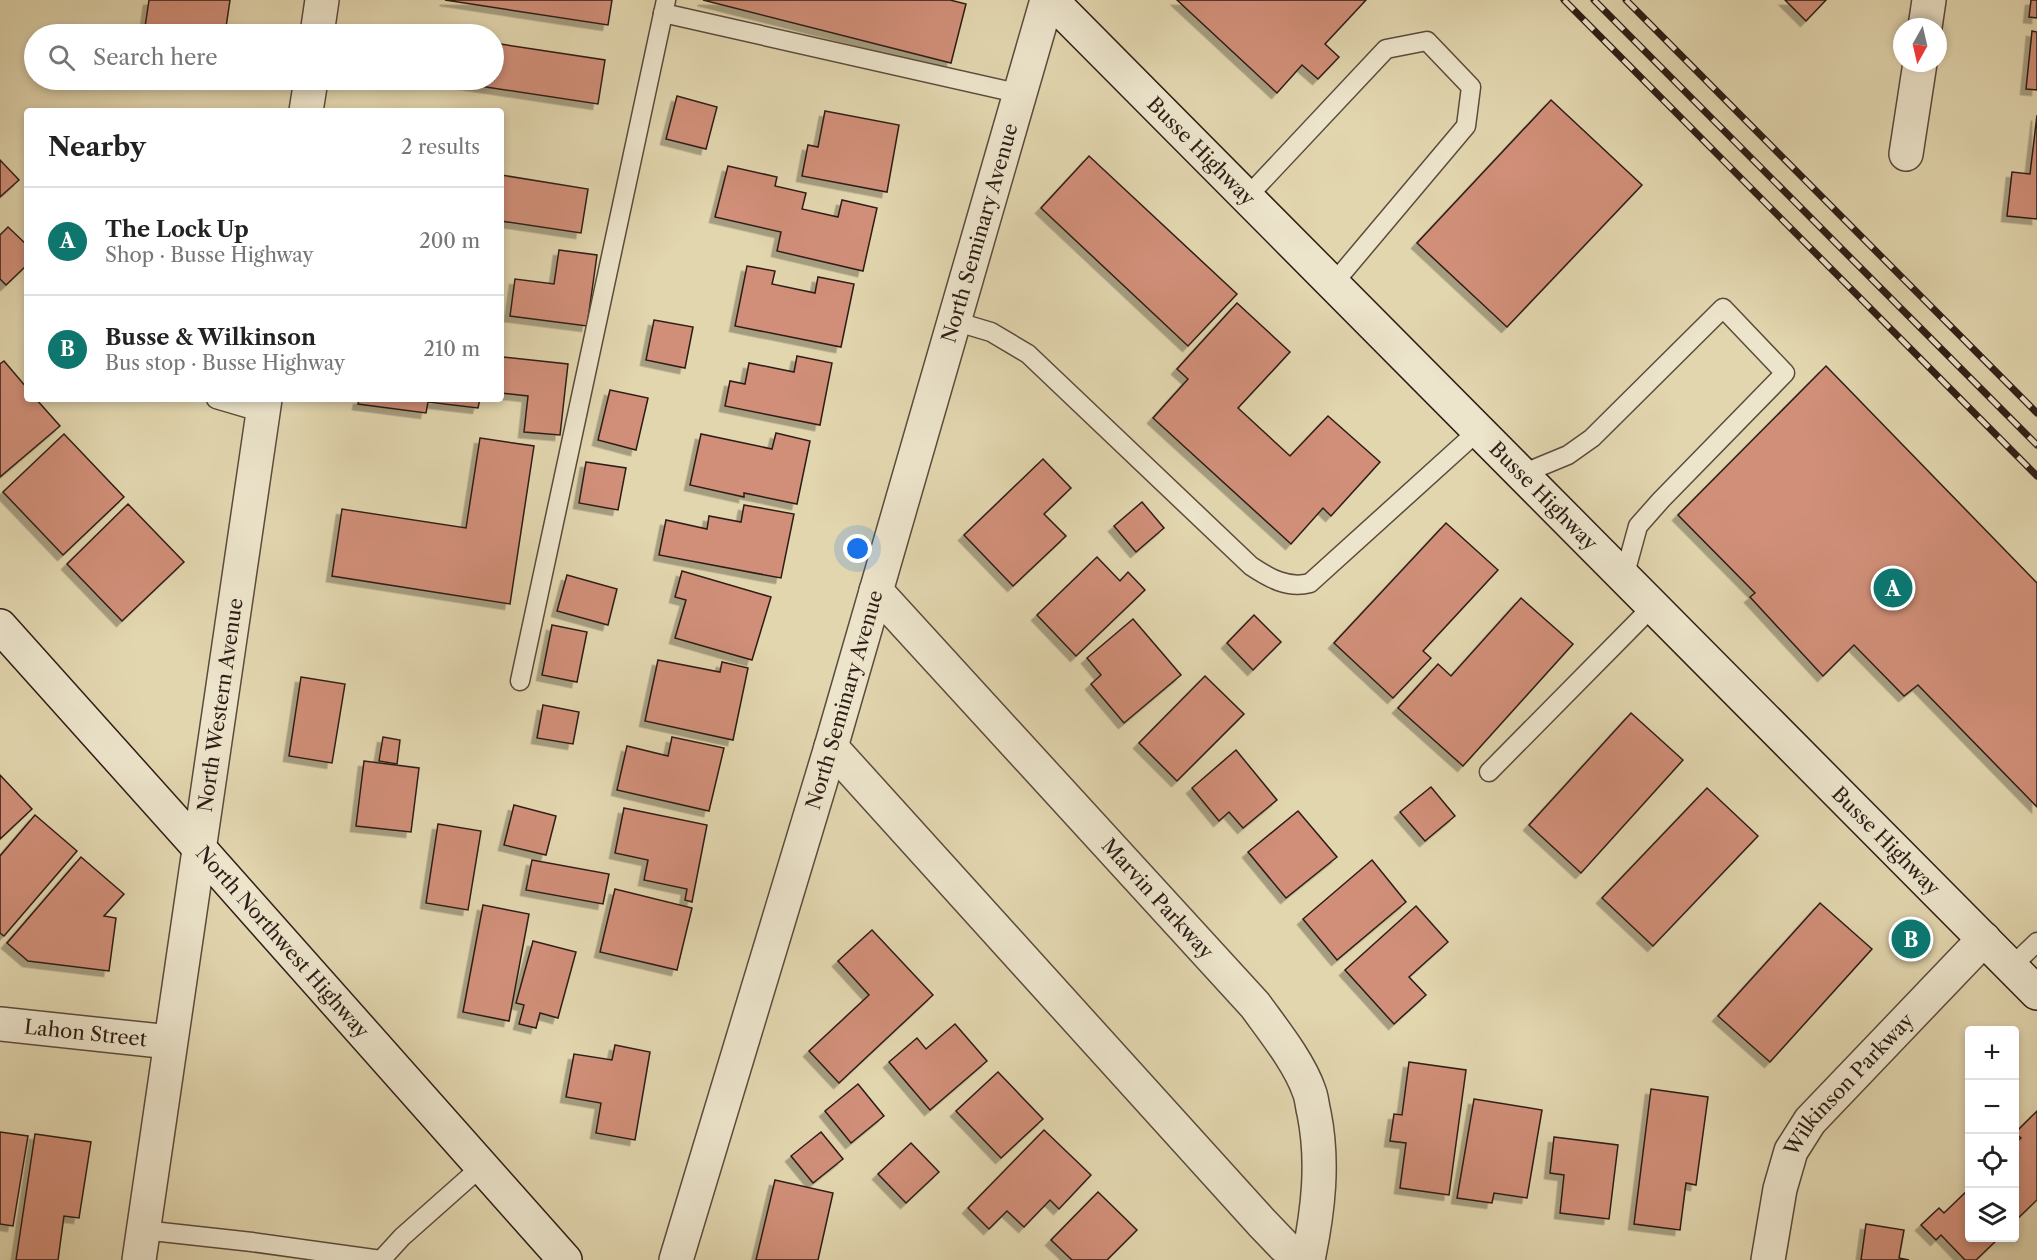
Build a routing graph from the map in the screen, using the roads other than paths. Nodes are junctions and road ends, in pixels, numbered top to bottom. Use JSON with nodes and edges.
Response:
{"nodes":[{"id":1,"x":322,"y":0,"type":"edge"},
{"id":2,"x":1049,"y":0,"type":"edge"},
{"id":3,"x":1929,"y":0,"type":"edge"},
{"id":4,"x":664,"y":7,"type":"edge"},
{"id":5,"x":1926,"y":18,"type":"edge"},
{"id":6,"x":318,"y":24,"type":"edge"},
{"id":7,"x":1919,"y":72,"type":"edge"},
{"id":8,"x":309,"y":90,"type":"edge"},
{"id":9,"x":1021,"y":94,"type":"junction"},
{"id":10,"x":306,"y":108,"type":"edge"},
{"id":11,"x":1906,"y":154,"type":"dead end"},
{"id":12,"x":1247,"y":197,"type":"junction"},
{"id":13,"x":1333,"y":284,"type":"junction"},
{"id":14,"x":954,"y":321,"type":"junction"},
{"id":15,"x":237,"y":402,"type":"edge"},
{"id":16,"x":264,"y":406,"type":"edge"},
{"id":17,"x":1478,"y":431,"type":"junction"},
{"id":18,"x":1522,"y":474,"type":"junction"},
{"id":19,"x":1624,"y":577,"type":"junction"},
{"id":20,"x":876,"y":591,"type":"junction"},
{"id":21,"x":1653,"y":606,"type":"junction"},
{"id":22,"x":0,"y":626,"type":"edge"},
{"id":23,"x":520,"y":681,"type":"dead end"},
{"id":24,"x":831,"y":747,"type":"junction"},
{"id":25,"x":1489,"y":772,"type":"dead end"},
{"id":26,"x":200,"y":849,"type":"junction"},
{"id":27,"x":1984,"y":939,"type":"junction"},
{"id":28,"x":2037,"y":942,"type":"edge"},
{"id":29,"x":2011,"y":967,"type":"junction"},
{"id":30,"x":2037,"y":993,"type":"edge"},
{"id":31,"x":0,"y":1024,"type":"edge"},
{"id":32,"x":170,"y":1042,"type":"junction"},
{"id":33,"x":482,"y":1166,"type":"junction"},
{"id":34,"x":141,"y":1245,"type":"edge"},
{"id":35,"x":565,"y":1260,"type":"edge"},
{"id":36,"x":676,"y":1260,"type":"edge"},
{"id":37,"x":1302,"y":1260,"type":"edge"},
{"id":38,"x":1308,"y":1260,"type":"edge"},
{"id":39,"x":1768,"y":1260,"type":"edge"}],
"edges":[{"from":1,"to":6,"type":"street"},
{"from":2,"to":9,"type":"street","name":"North Seminary Avenue"},
{"from":2,"to":12,"type":"street","name":"Busse Highway"},
{"from":3,"to":5,"type":"street"},
{"from":4,"to":9,"type":"lane"},
{"from":4,"to":23,"type":"lane"},
{"from":7,"to":11,"type":"street"},
{"from":8,"to":10,"type":"street"},
{"from":9,"to":14,"type":"street","name":"North Seminary Avenue"},
{"from":12,"to":13,"type":"street","name":"Busse Highway"},
{"from":12,"to":13,"type":"lane"},
{"from":13,"to":17,"type":"street","name":"Busse Highway"},
{"from":14,"to":17,"type":"lane"},
{"from":14,"to":20,"type":"street","name":"North Seminary Avenue"},
{"from":15,"to":16,"type":"lane"},
{"from":16,"to":26,"type":"street","name":"North Western Avenue"},
{"from":17,"to":18,"type":"street","name":"Busse Highway"},
{"from":18,"to":19,"type":"street","name":"Busse Highway"},
{"from":18,"to":19,"type":"lane"},
{"from":19,"to":21,"type":"street","name":"Busse Highway"},
{"from":20,"to":24,"type":"street","name":"North Seminary Avenue"},
{"from":20,"to":38,"type":"street","name":"Marvin Parkway"},
{"from":21,"to":25,"type":"lane"},
{"from":21,"to":27,"type":"street","name":"Busse Highway"},
{"from":22,"to":26,"type":"street","name":"North Northwest Highway"},
{"from":24,"to":36,"type":"street","name":"North Seminary Avenue"},
{"from":24,"to":37,"type":"street"},
{"from":26,"to":32,"type":"street","name":"North Western Avenue"},
{"from":26,"to":33,"type":"street","name":"North Northwest Highway"},
{"from":27,"to":29,"type":"street","name":"Busse Highway"},
{"from":27,"to":39,"type":"street","name":"Wilkinson Parkway"},
{"from":28,"to":29,"type":"lane"},
{"from":29,"to":30,"type":"street","name":"Busse Highway"},
{"from":31,"to":32,"type":"street","name":"Lahon Street"},
{"from":32,"to":34,"type":"street","name":"North Western Avenue"},
{"from":33,"to":34,"type":"lane"},
{"from":33,"to":35,"type":"street","name":"North Northwest Highway"}]}
